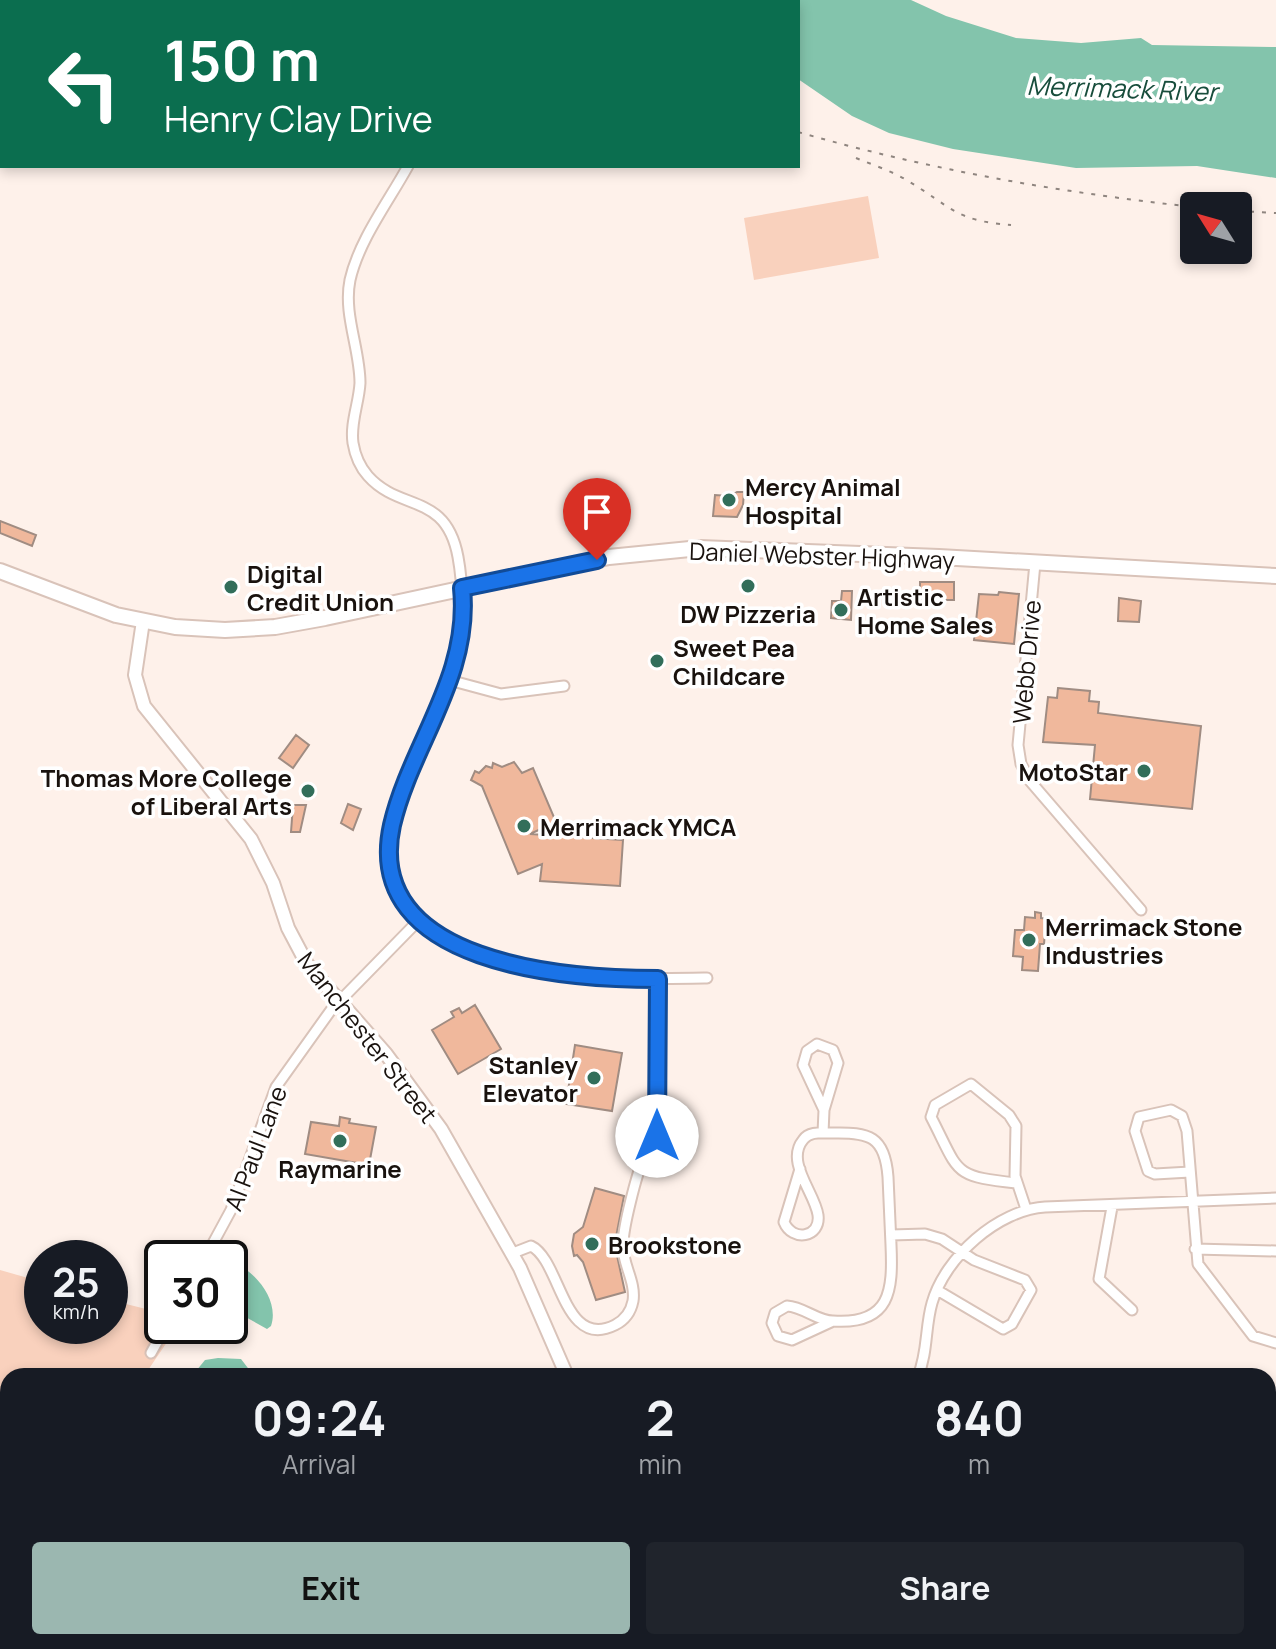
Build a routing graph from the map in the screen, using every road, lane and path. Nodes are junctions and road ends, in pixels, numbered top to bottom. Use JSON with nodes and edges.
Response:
{"nodes":[{"id":1,"x":407,"y":168,"type":"edge"},
{"id":2,"x":1035,"y":563,"type":"junction"},
{"id":3,"x":0,"y":571,"type":"edge"},
{"id":4,"x":1276,"y":576,"type":"edge"},
{"id":5,"x":462,"y":588,"type":"junction"},
{"id":6,"x":143,"y":621,"type":"junction"},
{"id":7,"x":449,"y":680,"type":"junction"},
{"id":8,"x":564,"y":686,"type":"dead end"},
{"id":9,"x":1141,"y":910,"type":"dead end"},
{"id":10,"x":419,"y":920,"type":"junction"},
{"id":11,"x":707,"y":978,"type":"dead end"},
{"id":12,"x":658,"y":979,"type":"junction"},
{"id":13,"x":339,"y":1002,"type":"junction"},
{"id":14,"x":824,"y":1110,"type":"junction"},
{"id":15,"x":823,"y":1133,"type":"junction"},
{"id":16,"x":800,"y":1169,"type":"junction"},
{"id":17,"x":1190,"y":1172,"type":"junction"},
{"id":18,"x":1016,"y":1183,"type":"junction"},
{"id":19,"x":1276,"y":1198,"type":"edge"},
{"id":20,"x":1192,"y":1202,"type":"junction"},
{"id":21,"x":1112,"y":1207,"type":"junction"},
{"id":22,"x":1026,"y":1209,"type":"junction"},
{"id":23,"x":891,"y":1235,"type":"junction"},
{"id":24,"x":215,"y":1240,"type":"edge"},
{"id":25,"x":1195,"y":1249,"type":"junction"},
{"id":26,"x":1276,"y":1251,"type":"edge"},
{"id":27,"x":513,"y":1253,"type":"junction"},
{"id":28,"x":964,"y":1253,"type":"junction"},
{"id":29,"x":937,"y":1290,"type":"junction"},
{"id":30,"x":1132,"y":1310,"type":"dead end"},
{"id":31,"x":831,"y":1322,"type":"junction"},
{"id":32,"x":1276,"y":1343,"type":"edge"},
{"id":33,"x":156,"y":1344,"type":"edge"},
{"id":34,"x":151,"y":1353,"type":"dead end"},
{"id":35,"x":563,"y":1368,"type":"edge"},
{"id":36,"x":920,"y":1368,"type":"edge"}],
"edges":[{"from":1,"to":5,"type":"street"},
{"from":2,"to":4,"type":"main road","name":"Daniel Webster Highway"},
{"from":2,"to":5,"type":"main road","name":"Daniel Webster Highway"},
{"from":2,"to":9,"type":"street","name":"Webb Drive"},
{"from":3,"to":6,"type":"main road","name":"Daniel Webster Highway"},
{"from":5,"to":6,"type":"main road","name":"Daniel Webster Highway"},
{"from":5,"to":7,"type":"street"},
{"from":6,"to":13,"type":"street","name":"Manchester Street"},
{"from":7,"to":8,"type":"street"},
{"from":7,"to":10,"type":"street"},
{"from":10,"to":12,"type":"street"},
{"from":10,"to":13,"type":"street","name":"Al Paul Lane"},
{"from":11,"to":12,"type":"street"},
{"from":12,"to":27,"type":"street"},
{"from":13,"to":24,"type":"street","name":"Al Paul Lane"},
{"from":13,"to":27,"type":"street","name":"Manchester Street"},
{"from":14,"to":14,"type":"street"},
{"from":14,"to":15,"type":"street"},
{"from":15,"to":16,"type":"street"},
{"from":15,"to":23,"type":"street"},
{"from":16,"to":16,"type":"street"},
{"from":17,"to":17,"type":"street"},
{"from":17,"to":20,"type":"street"},
{"from":18,"to":18,"type":"street"},
{"from":18,"to":22,"type":"street"},
{"from":19,"to":20,"type":"street"},
{"from":20,"to":21,"type":"street"},
{"from":20,"to":25,"type":"street"},
{"from":21,"to":22,"type":"street"},
{"from":21,"to":30,"type":"street"},
{"from":22,"to":28,"type":"street"},
{"from":23,"to":28,"type":"street"},
{"from":23,"to":31,"type":"street"},
{"from":25,"to":26,"type":"street"},
{"from":25,"to":32,"type":"street"},
{"from":27,"to":35,"type":"street","name":"Manchester Street"},
{"from":28,"to":29,"type":"street"},
{"from":28,"to":29,"type":"street"},
{"from":29,"to":36,"type":"street"},
{"from":31,"to":31,"type":"street"},
{"from":33,"to":34,"type":"street"}]}
